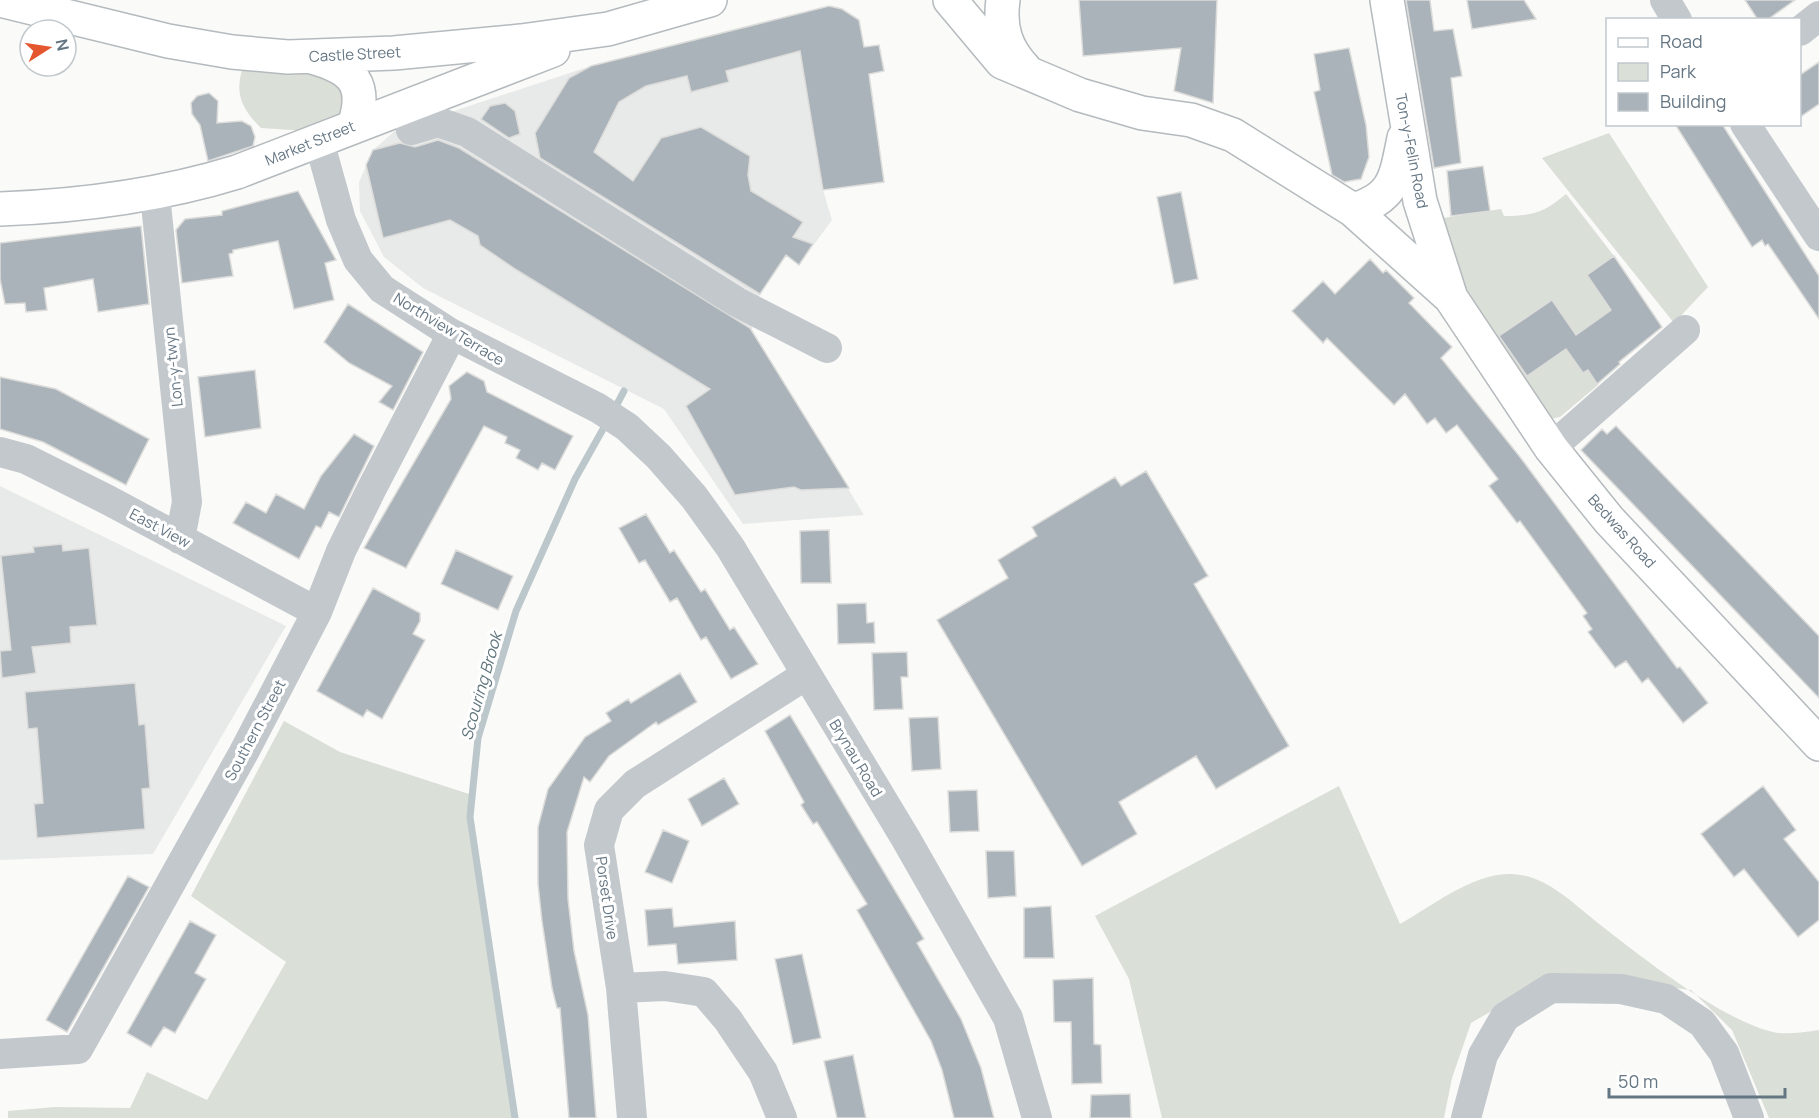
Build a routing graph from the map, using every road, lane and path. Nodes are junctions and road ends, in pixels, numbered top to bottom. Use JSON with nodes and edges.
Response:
{"nodes":[{"id":1,"x":0,"y":0,"type":"edge"},
{"id":2,"x":710,"y":0,"type":"edge"},
{"id":3,"x":950,"y":0,"type":"edge"},
{"id":4,"x":1003,"y":0,"type":"edge"},
{"id":5,"x":1387,"y":0,"type":"edge"},
{"id":6,"x":1665,"y":0,"type":"edge"},
{"id":7,"x":1819,"y":16,"type":"edge"},
{"id":8,"x":1676,"y":18,"type":"edge"},
{"id":9,"x":608,"y":29,"type":"junction"},
{"id":10,"x":1801,"y":30,"type":"edge"},
{"id":11,"x":311,"y":56,"type":"junction"},
{"id":12,"x":1030,"y":75,"type":"junction"},
{"id":13,"x":354,"y":126,"type":"junction"},
{"id":14,"x":1746,"y":126,"type":"edge"},
{"id":15,"x":1406,"y":129,"type":"junction"},
{"id":16,"x":411,"y":130,"type":"dead end"},
{"id":17,"x":319,"y":141,"type":"junction"},
{"id":18,"x":155,"y":195,"type":"junction"},
{"id":19,"x":0,"y":209,"type":"edge"},
{"id":20,"x":1353,"y":210,"type":"junction"},
{"id":21,"x":1819,"y":236,"type":"edge"},
{"id":22,"x":1451,"y":298,"type":"junction"},
{"id":23,"x":1685,"y":330,"type":"dead end"},
{"id":24,"x":452,"y":334,"type":"junction"},
{"id":25,"x":827,"y":348,"type":"dead end"},
{"id":26,"x":627,"y":427,"type":"joint"},
{"id":27,"x":1551,"y":447,"type":"junction"},
{"id":28,"x":0,"y":452,"type":"edge"},
{"id":29,"x":180,"y":539,"type":"junction"},
{"id":30,"x":317,"y":612,"type":"junction"},
{"id":31,"x":806,"y":675,"type":"junction"},
{"id":32,"x":1819,"y":744,"type":"edge"},
{"id":33,"x":621,"y":988,"type":"junction"},
{"id":34,"x":0,"y":1054,"type":"edge"},
{"id":35,"x":632,"y":1118,"type":"edge"},
{"id":36,"x":782,"y":1118,"type":"edge"},
{"id":37,"x":1037,"y":1118,"type":"edge"},
{"id":38,"x":1466,"y":1118,"type":"edge"},
{"id":39,"x":1749,"y":1118,"type":"edge"}],
"edges":[{"from":1,"to":11,"type":"main road","name":"Castle Street"},
{"from":2,"to":9,"type":"main road","name":"Castle Street"},
{"from":3,"to":12,"type":"main road"},
{"from":4,"to":12,"type":"main road"},
{"from":5,"to":15,"type":"main road","name":"Ton-y-Felin Road"},
{"from":6,"to":8,"type":"street"},
{"from":7,"to":10,"type":"street"},
{"from":9,"to":11,"type":"main road","name":"Castle Street"},
{"from":9,"to":13,"type":"main road","name":"Market Street"},
{"from":11,"to":13,"type":"main road"},
{"from":12,"to":20,"type":"main road"},
{"from":13,"to":17,"type":"main road","name":"Market Street"},
{"from":14,"to":21,"type":"street"},
{"from":15,"to":20,"type":"main road"},
{"from":15,"to":22,"type":"main road","name":"Ton-y-Felin Road"},
{"from":16,"to":25,"type":"street"},
{"from":17,"to":18,"type":"main road","name":"Market Street"},
{"from":17,"to":24,"type":"street","name":"Northview Terrace"},
{"from":18,"to":19,"type":"main road","name":"Market Street"},
{"from":18,"to":29,"type":"street","name":"Lon-y-twyn"},
{"from":20,"to":22,"type":"main road"},
{"from":22,"to":27,"type":"main road","name":"Bedwas Road"},
{"from":23,"to":27,"type":"street"},
{"from":24,"to":26,"type":"street","name":"Northview Terrace"},
{"from":24,"to":30,"type":"street","name":"Southern Street"},
{"from":26,"to":31,"type":"street","name":"Brynau Road"},
{"from":27,"to":32,"type":"main road","name":"Bedwas Road"},
{"from":28,"to":29,"type":"street","name":"East View"},
{"from":29,"to":30,"type":"street","name":"East View"},
{"from":30,"to":34,"type":"street","name":"Southern Street"},
{"from":31,"to":33,"type":"street","name":"Porset Drive"},
{"from":31,"to":37,"type":"street","name":"Brynau Road"},
{"from":33,"to":35,"type":"street","name":"Porset Drive"},
{"from":33,"to":36,"type":"street"},
{"from":38,"to":39,"type":"street"}]}
